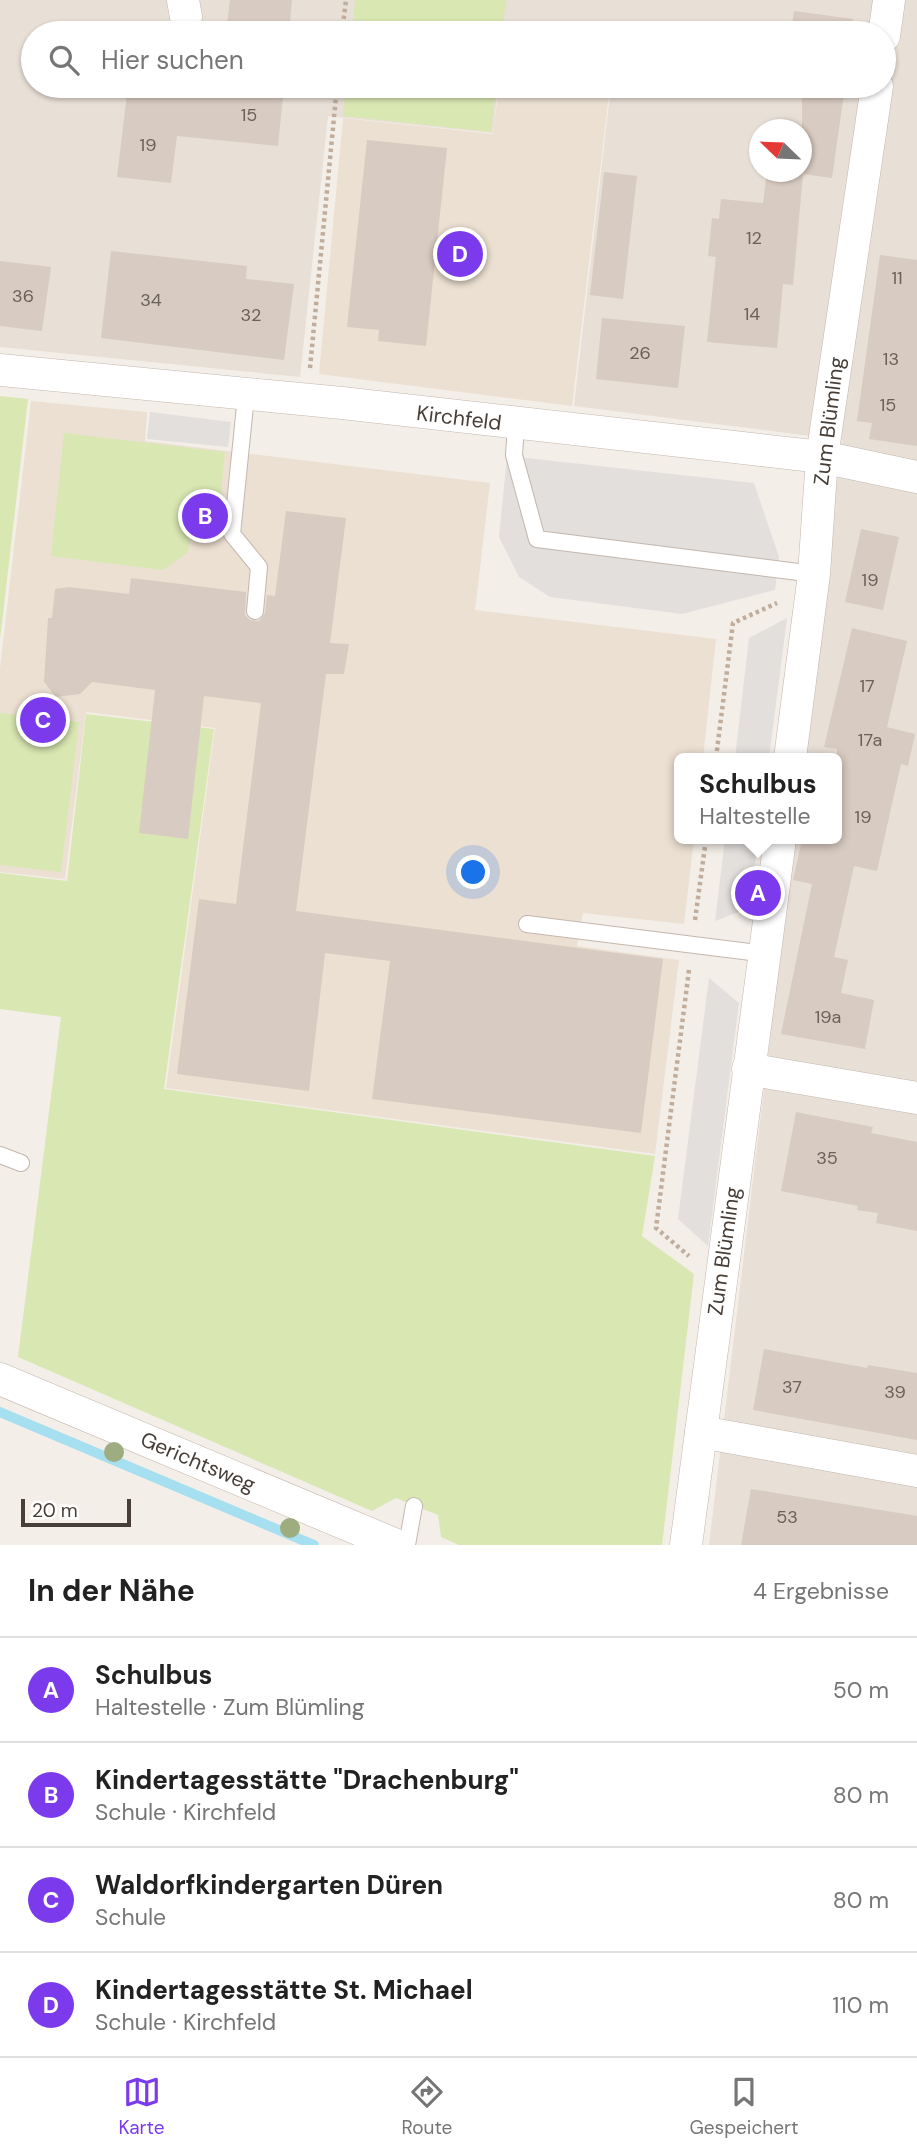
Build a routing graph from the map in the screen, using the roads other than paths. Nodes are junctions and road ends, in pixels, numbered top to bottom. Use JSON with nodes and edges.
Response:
{"nodes":[{"id":1,"x":889,"y":0,"type":"edge"},
{"id":2,"x":886,"y":21,"type":"edge"},
{"id":3,"x":875,"y":98,"type":"edge"},
{"id":4,"x":0,"y":370,"type":"edge"},
{"id":5,"x":246,"y":396,"type":"junction"},
{"id":6,"x":516,"y":425,"type":"junction"},
{"id":7,"x":822,"y":457,"type":"junction"},
{"id":8,"x":917,"y":477,"type":"edge"},
{"id":9,"x":812,"y":581,"type":"junction"},
{"id":10,"x":254,"y":611,"type":"dead end"},
{"id":11,"x":791,"y":753,"type":"edge"},
{"id":12,"x":779,"y":844,"type":"edge"},
{"id":13,"x":527,"y":924,"type":"dead end"},
{"id":14,"x":765,"y":954,"type":"junction"},
{"id":15,"x":748,"y":1069,"type":"junction"},
{"id":16,"x":917,"y":1098,"type":"edge"},
{"id":17,"x":0,"y":1155,"type":"edge"},
{"id":18,"x":21,"y":1163,"type":"dead end"},
{"id":19,"x":0,"y":1378,"type":"edge"},
{"id":20,"x":701,"y":1432,"type":"junction"},
{"id":21,"x":917,"y":1471,"type":"edge"},
{"id":22,"x":414,"y":1506,"type":"dead end"},
{"id":23,"x":396,"y":1545,"type":"edge"},
{"id":24,"x":407,"y":1545,"type":"edge"},
{"id":25,"x":686,"y":1545,"type":"edge"}],
"edges":[{"from":1,"to":2,"type":"street"},
{"from":3,"to":7,"type":"street","name":"Zum Blümling"},
{"from":4,"to":5,"type":"street","name":"Kirchfeld"},
{"from":5,"to":6,"type":"street","name":"Kirchfeld"},
{"from":5,"to":10,"type":"lane"},
{"from":6,"to":7,"type":"street","name":"Kirchfeld"},
{"from":6,"to":9,"type":"lane"},
{"from":7,"to":8,"type":"street","name":"Kirchfeld"},
{"from":7,"to":9,"type":"street","name":"Zum Blümling"},
{"from":9,"to":11,"type":"street","name":"Zum Blümling"},
{"from":12,"to":14,"type":"street","name":"Zum Blümling"},
{"from":13,"to":14,"type":"lane"},
{"from":14,"to":15,"type":"street","name":"Zum Blümling"},
{"from":15,"to":16,"type":"street"},
{"from":15,"to":20,"type":"street","name":"Zum Blümling"},
{"from":17,"to":18,"type":"lane"},
{"from":19,"to":23,"type":"street","name":"Gerichtsweg"},
{"from":20,"to":21,"type":"street"},
{"from":20,"to":25,"type":"street","name":"Zum Blümling"},
{"from":22,"to":24,"type":"lane"}]}
